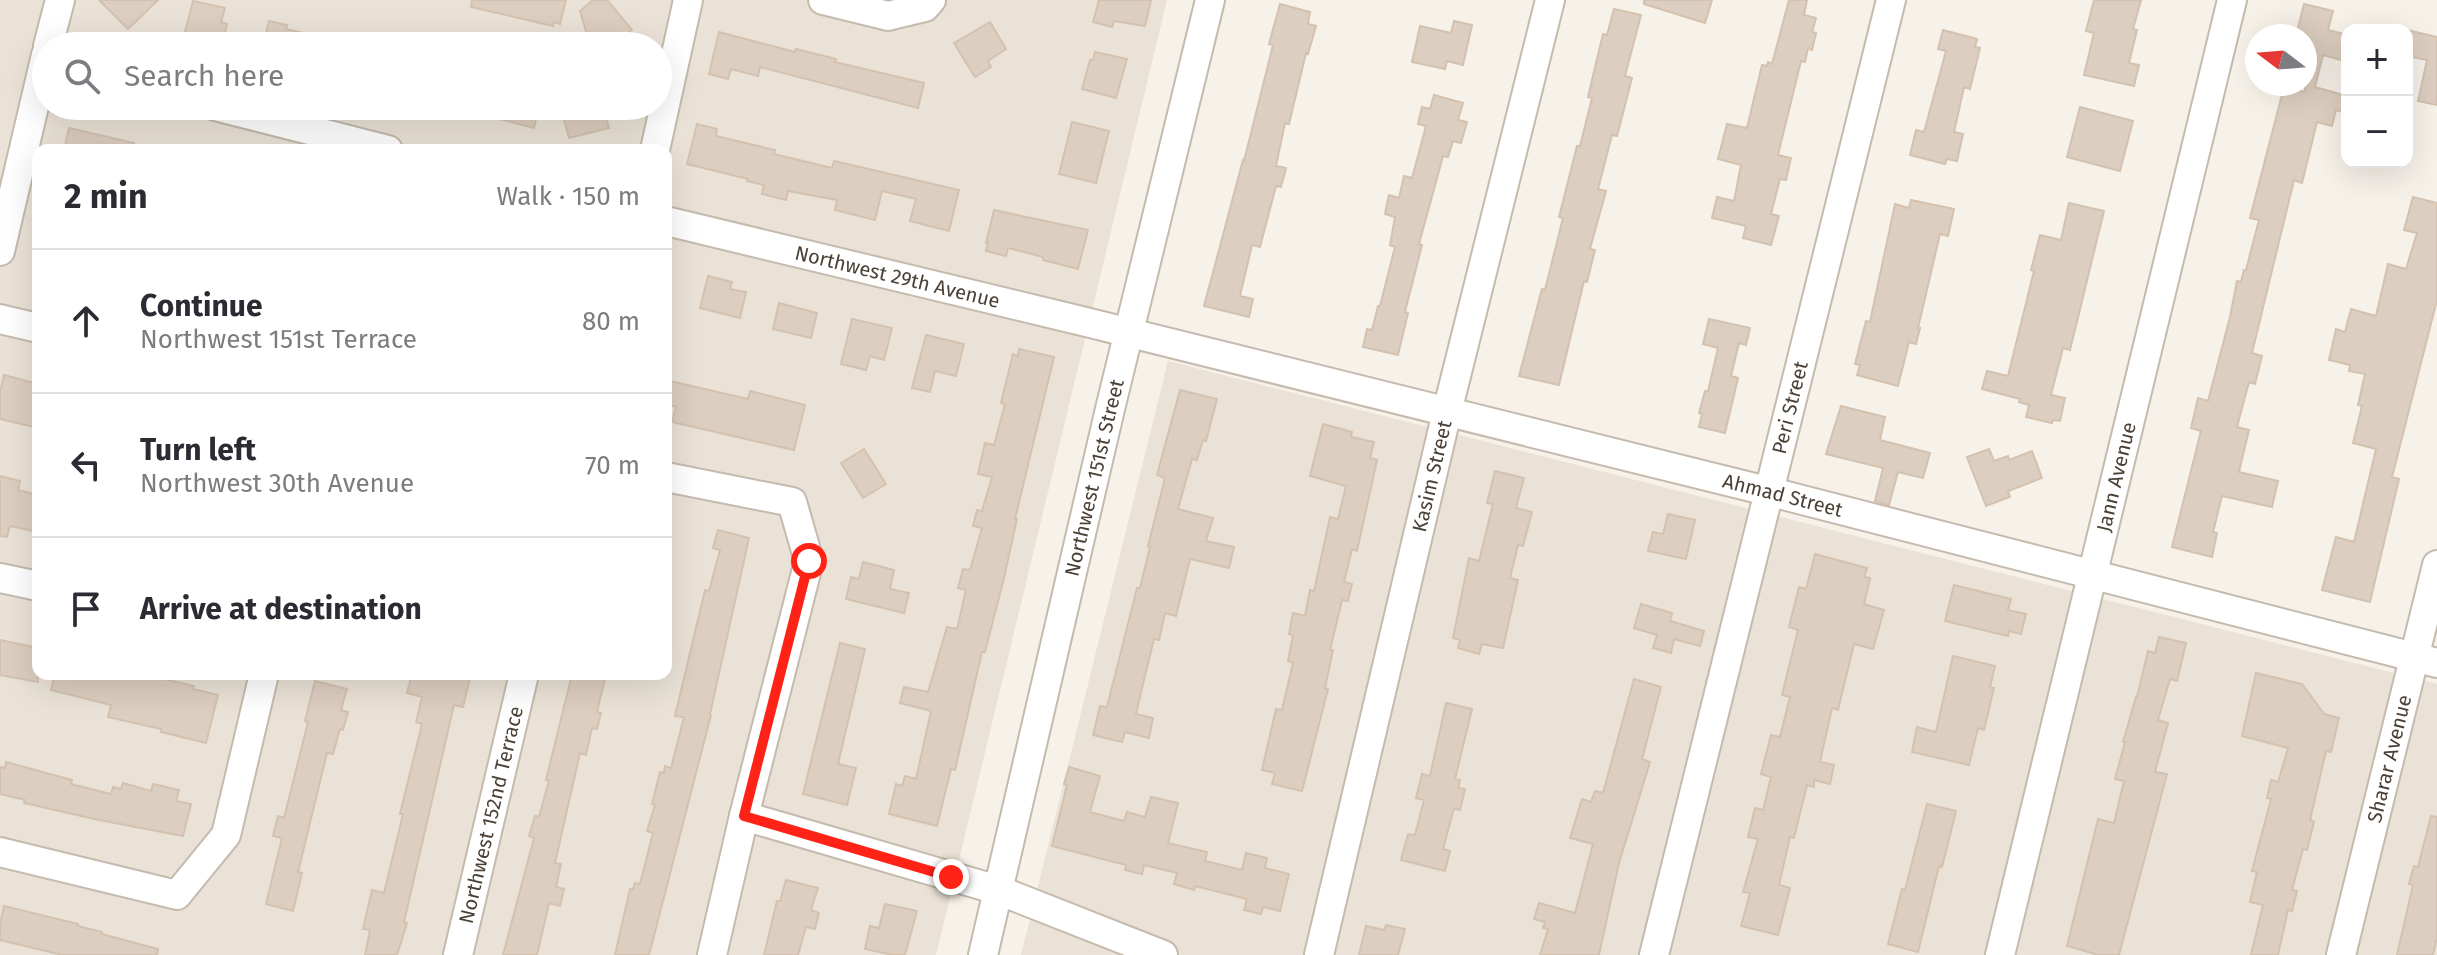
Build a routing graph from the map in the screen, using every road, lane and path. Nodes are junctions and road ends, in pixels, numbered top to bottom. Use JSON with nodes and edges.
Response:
{"nodes":[{"id":1,"x":60,"y":0,"type":"edge"},
{"id":2,"x":688,"y":0,"type":"edge"},
{"id":3,"x":823,"y":0,"type":"edge"},
{"id":4,"x":1210,"y":0,"type":"edge"},
{"id":5,"x":1550,"y":0,"type":"edge"},
{"id":6,"x":1891,"y":0,"type":"edge"},
{"id":7,"x":2232,"y":0,"type":"edge"},
{"id":8,"x":928,"y":4,"type":"edge"},
{"id":9,"x":52,"y":32,"type":"edge"},
{"id":10,"x":672,"y":73,"type":"edge"},
{"id":11,"x":32,"y":116,"type":"edge"},
{"id":12,"x":270,"y":120,"type":"edge"},
{"id":13,"x":662,"y":120,"type":"edge"},
{"id":14,"x":364,"y":144,"type":"edge"},
{"id":15,"x":656,"y":144,"type":"edge"},
{"id":16,"x":672,"y":222,"type":"edge"},
{"id":17,"x":0,"y":251,"type":"edge"},
{"id":18,"x":0,"y":319,"type":"edge"},
{"id":19,"x":32,"y":327,"type":"edge"},
{"id":20,"x":1129,"y":332,"type":"junction"},
{"id":21,"x":1447,"y":412,"type":"junction"},
{"id":22,"x":672,"y":478,"type":"edge"},
{"id":23,"x":1771,"y":492,"type":"junction"},
{"id":24,"x":2437,"y":565,"type":"edge"},
{"id":25,"x":2091,"y":575,"type":"junction"},
{"id":26,"x":0,"y":578,"type":"edge"},
{"id":27,"x":32,"y":585,"type":"edge"},
{"id":28,"x":2426,"y":660,"type":"edge"},
{"id":29,"x":263,"y":680,"type":"edge"},
{"id":30,"x":523,"y":680,"type":"edge"},
{"id":31,"x":744,"y":816,"type":"junction"},
{"id":32,"x":0,"y":852,"type":"edge"},
{"id":33,"x":998,"y":890,"type":"junction"},
{"id":34,"x":458,"y":955,"type":"edge"},
{"id":35,"x":712,"y":955,"type":"edge"},
{"id":36,"x":983,"y":955,"type":"edge"},
{"id":37,"x":1163,"y":955,"type":"edge"},
{"id":38,"x":1319,"y":955,"type":"edge"},
{"id":39,"x":1654,"y":955,"type":"edge"},
{"id":40,"x":2000,"y":955,"type":"edge"},
{"id":41,"x":2341,"y":955,"type":"edge"}],
"edges":[{"from":1,"to":9,"type":"street"},
{"from":2,"to":10,"type":"street"},
{"from":3,"to":8,"type":"street"},
{"from":4,"to":20,"type":"street","name":"Northwest 151st Street"},
{"from":5,"to":21,"type":"street","name":"Kasim Street"},
{"from":6,"to":23,"type":"street","name":"Peri Street"},
{"from":7,"to":25,"type":"street","name":"Jann Avenue"},
{"from":11,"to":17,"type":"street"},
{"from":12,"to":14,"type":"street"},
{"from":13,"to":15,"type":"street"},
{"from":16,"to":20,"type":"street","name":"Northwest 29th Avenue"},
{"from":18,"to":19,"type":"street"},
{"from":20,"to":21,"type":"street","name":"Ahmad Street"},
{"from":20,"to":33,"type":"street","name":"Northwest 151st Street"},
{"from":21,"to":23,"type":"street","name":"Ahmad Street"},
{"from":21,"to":38,"type":"street","name":"Kasim Street"},
{"from":22,"to":31,"type":"street"},
{"from":23,"to":25,"type":"street","name":"Ahmad Street"},
{"from":23,"to":39,"type":"street","name":"Peri Street"},
{"from":24,"to":28,"type":"street","name":"Sharar Avenue"},
{"from":25,"to":28,"type":"street","name":"Ahmad Street"},
{"from":25,"to":40,"type":"street","name":"Jann Avenue"},
{"from":26,"to":27,"type":"street"},
{"from":28,"to":41,"type":"street","name":"Sharar Avenue"},
{"from":29,"to":32,"type":"street"},
{"from":30,"to":34,"type":"street","name":"Northwest 152nd Terrace"},
{"from":31,"to":33,"type":"street"},
{"from":31,"to":35,"type":"street"},
{"from":33,"to":36,"type":"street","name":"Northwest 151st Street"},
{"from":33,"to":37,"type":"street"}]}
